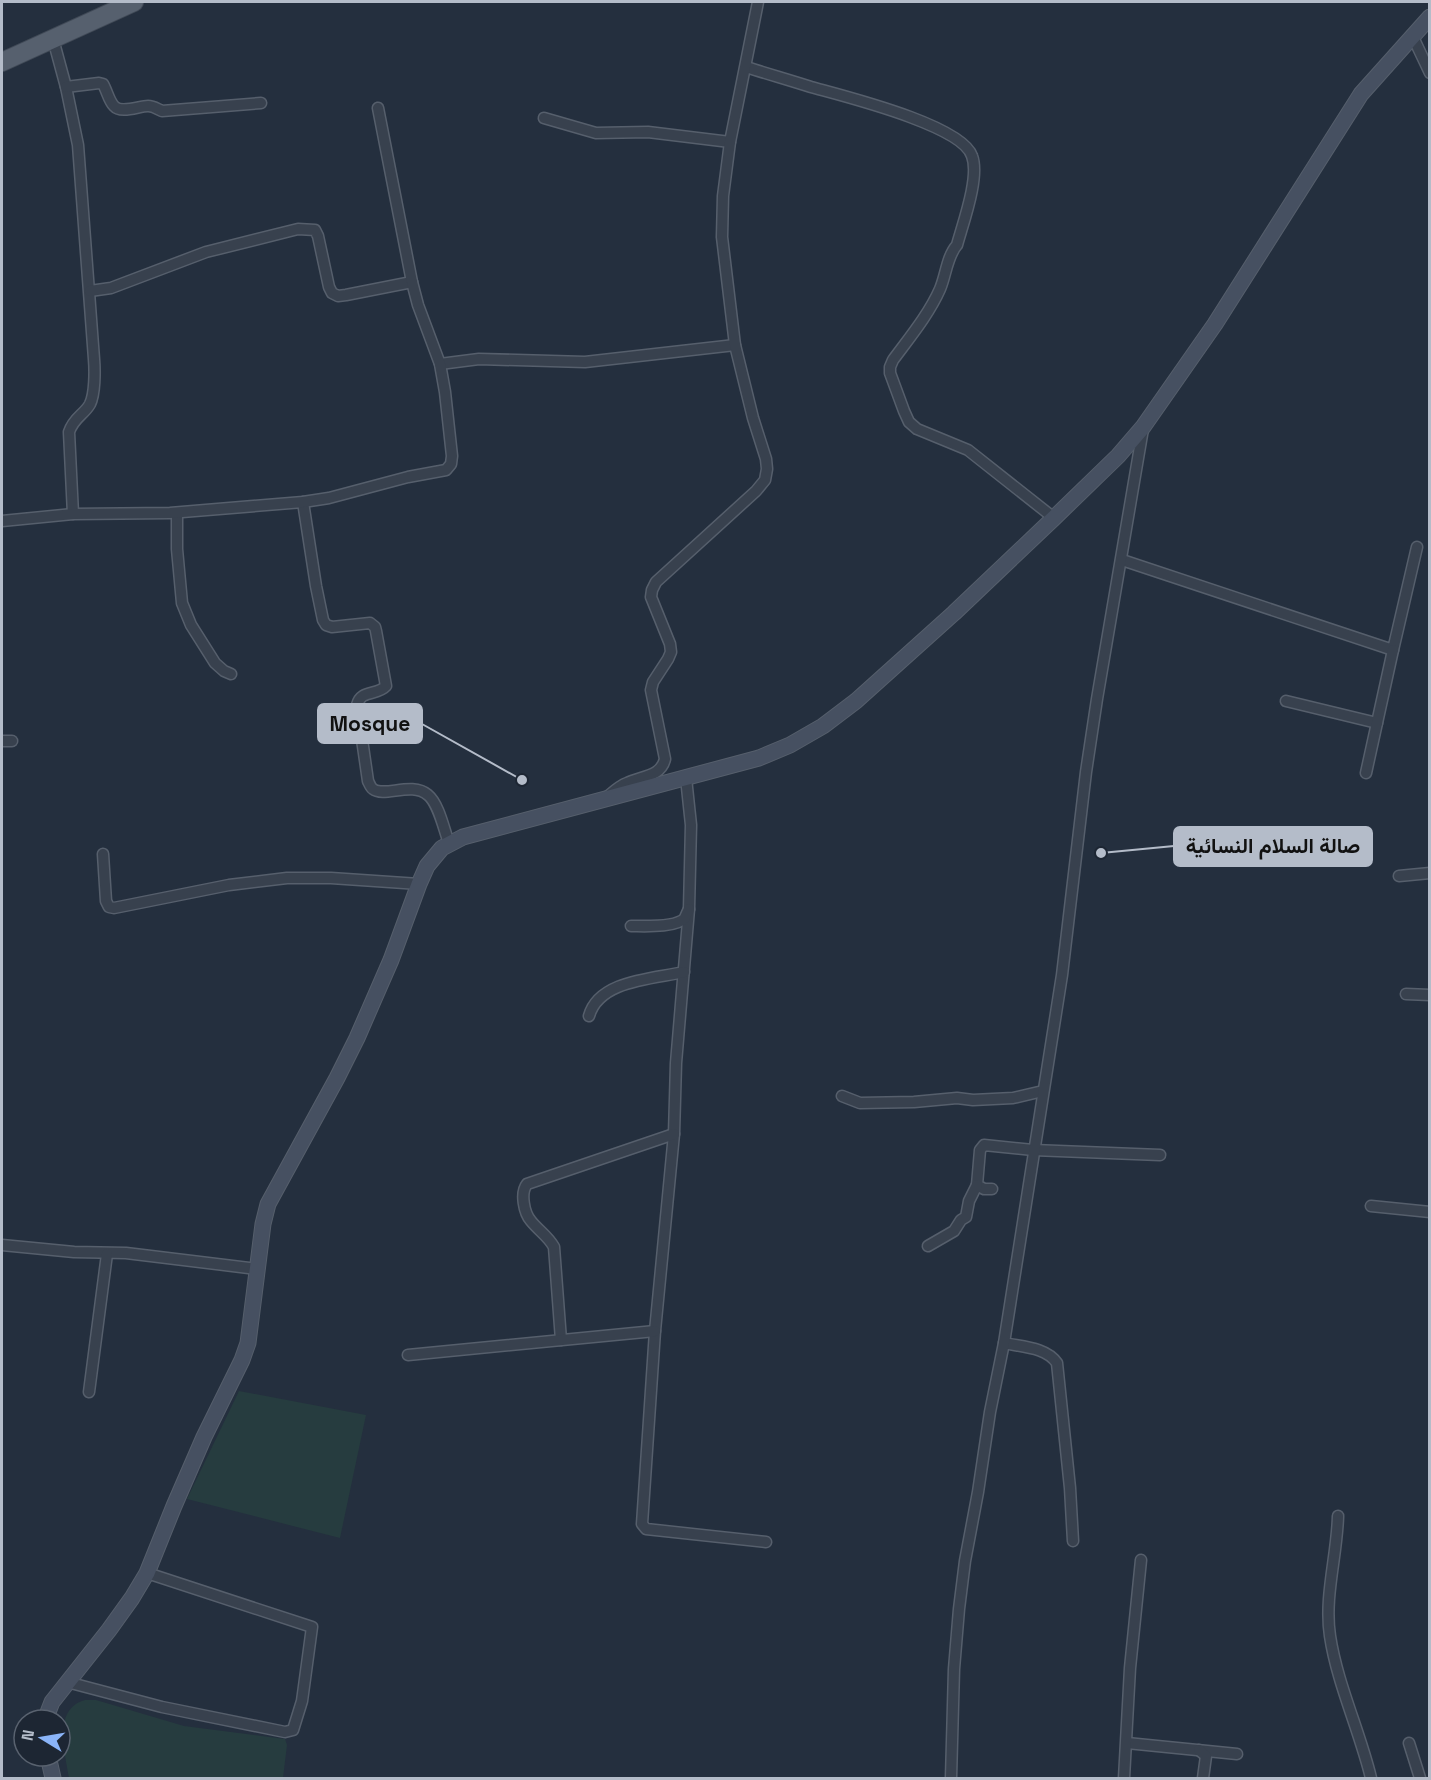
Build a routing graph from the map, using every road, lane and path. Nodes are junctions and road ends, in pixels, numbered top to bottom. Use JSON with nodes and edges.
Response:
{"nodes":[{"id":1,"x":134,"y":2,"type":"edge"},
{"id":2,"x":758,"y":2,"type":"edge"},
{"id":3,"x":1430,"y":17,"type":"edge"},
{"id":4,"x":1413,"y":35,"type":"junction"},
{"id":5,"x":53,"y":39,"type":"junction"},
{"id":6,"x":2,"y":62,"type":"edge"},
{"id":7,"x":746,"y":67,"type":"junction"},
{"id":8,"x":1430,"y":73,"type":"edge"},
{"id":9,"x":66,"y":87,"type":"junction"},
{"id":10,"x":261,"y":103,"type":"dead end"},
{"id":11,"x":378,"y":108,"type":"dead end"},
{"id":12,"x":544,"y":118,"type":"dead end"},
{"id":13,"x":730,"y":142,"type":"junction"},
{"id":14,"x":412,"y":282,"type":"junction"},
{"id":15,"x":90,"y":291,"type":"junction"},
{"id":16,"x":735,"y":345,"type":"junction"},
{"id":17,"x":440,"y":364,"type":"junction"},
{"id":18,"x":1143,"y":427,"type":"junction"},
{"id":19,"x":303,"y":502,"type":"junction"},
{"id":20,"x":177,"y":513,"type":"junction"},
{"id":21,"x":73,"y":514,"type":"junction"},
{"id":22,"x":1054,"y":518,"type":"junction"},
{"id":23,"x":2,"y":521,"type":"edge"},
{"id":24,"x":1417,"y":547,"type":"dead end"},
{"id":25,"x":1122,"y":560,"type":"junction"},
{"id":26,"x":1393,"y":650,"type":"junction"},
{"id":27,"x":231,"y":674,"type":"dead end"},
{"id":28,"x":1286,"y":702,"type":"dead end"},
{"id":29,"x":1377,"y":723,"type":"junction"},
{"id":30,"x":1366,"y":773,"type":"dead end"},
{"id":31,"x":686,"y":778,"type":"junction"},
{"id":32,"x":605,"y":799,"type":"junction"},
{"id":33,"x":449,"y":843,"type":"junction"},
{"id":34,"x":103,"y":854,"type":"dead end"},
{"id":35,"x":1430,"y":873,"type":"edge"},
{"id":36,"x":1399,"y":876,"type":"dead end"},
{"id":37,"x":419,"y":884,"type":"junction"},
{"id":38,"x":689,"y":909,"type":"junction"},
{"id":39,"x":631,"y":926,"type":"dead end"},
{"id":40,"x":684,"y":972,"type":"junction"},
{"id":41,"x":1406,"y":994,"type":"dead end"},
{"id":42,"x":1430,"y":995,"type":"edge"},
{"id":43,"x":589,"y":1016,"type":"dead end"},
{"id":44,"x":1043,"y":1091,"type":"junction"},
{"id":45,"x":842,"y":1096,"type":"dead end"},
{"id":46,"x":674,"y":1134,"type":"junction"},
{"id":47,"x":1033,"y":1150,"type":"junction"},
{"id":48,"x":1160,"y":1155,"type":"dead end"},
{"id":49,"x":977,"y":1185,"type":"junction"},
{"id":50,"x":992,"y":1190,"type":"dead end"},
{"id":51,"x":1371,"y":1206,"type":"dead end"},
{"id":52,"x":1430,"y":1212,"type":"edge"},
{"id":53,"x":2,"y":1245,"type":"edge"},
{"id":54,"x":928,"y":1246,"type":"dead end"},
{"id":55,"x":107,"y":1254,"type":"junction"},
{"id":56,"x":257,"y":1269,"type":"junction"},
{"id":57,"x":655,"y":1331,"type":"junction"},
{"id":58,"x":561,"y":1340,"type":"junction"},
{"id":59,"x":1004,"y":1343,"type":"junction"},
{"id":60,"x":408,"y":1355,"type":"dead end"},
{"id":61,"x":89,"y":1392,"type":"dead end"},
{"id":62,"x":1338,"y":1516,"type":"dead end"},
{"id":63,"x":1073,"y":1541,"type":"dead end"},
{"id":64,"x":766,"y":1542,"type":"dead end"},
{"id":65,"x":1141,"y":1560,"type":"dead end"},
{"id":66,"x":147,"y":1574,"type":"junction"},
{"id":67,"x":67,"y":1682,"type":"junction"},
{"id":68,"x":48,"y":1708,"type":"edge"},
{"id":69,"x":1127,"y":1743,"type":"junction"},
{"id":70,"x":1409,"y":1743,"type":"dead end"},
{"id":71,"x":1199,"y":1750,"type":"junction"},
{"id":72,"x":1237,"y":1754,"type":"dead end"},
{"id":73,"x":951,"y":1779,"type":"edge"},
{"id":74,"x":1124,"y":1779,"type":"edge"},
{"id":75,"x":1203,"y":1779,"type":"edge"},
{"id":76,"x":1371,"y":1779,"type":"edge"},
{"id":77,"x":1420,"y":1779,"type":"edge"}],
"edges":[{"from":1,"to":5,"type":"main road"},
{"from":2,"to":7,"type":"street"},
{"from":3,"to":4,"type":"main road"},
{"from":4,"to":8,"type":"street"},
{"from":4,"to":18,"type":"main road"},
{"from":5,"to":6,"type":"main road"},
{"from":5,"to":9,"type":"street"},
{"from":7,"to":13,"type":"street"},
{"from":7,"to":22,"type":"street"},
{"from":9,"to":10,"type":"street"},
{"from":9,"to":15,"type":"street"},
{"from":11,"to":14,"type":"street"},
{"from":12,"to":13,"type":"street"},
{"from":13,"to":16,"type":"street"},
{"from":14,"to":15,"type":"street"},
{"from":14,"to":17,"type":"street"},
{"from":15,"to":21,"type":"street"},
{"from":16,"to":17,"type":"street"},
{"from":16,"to":32,"type":"street"},
{"from":17,"to":19,"type":"street"},
{"from":18,"to":22,"type":"main road"},
{"from":18,"to":25,"type":"street"},
{"from":19,"to":20,"type":"street"},
{"from":19,"to":33,"type":"street"},
{"from":20,"to":21,"type":"street"},
{"from":20,"to":27,"type":"street"},
{"from":21,"to":23,"type":"street"},
{"from":22,"to":31,"type":"main road"},
{"from":24,"to":26,"type":"street"},
{"from":25,"to":26,"type":"street"},
{"from":25,"to":44,"type":"street"},
{"from":26,"to":29,"type":"street"},
{"from":28,"to":29,"type":"street"},
{"from":29,"to":30,"type":"street"},
{"from":31,"to":32,"type":"main road"},
{"from":31,"to":38,"type":"street"},
{"from":32,"to":33,"type":"main road"},
{"from":33,"to":37,"type":"main road"},
{"from":34,"to":37,"type":"street"},
{"from":35,"to":36,"type":"street"},
{"from":37,"to":56,"type":"main road"},
{"from":38,"to":39,"type":"street"},
{"from":38,"to":40,"type":"street"},
{"from":40,"to":43,"type":"street"},
{"from":40,"to":46,"type":"street"},
{"from":41,"to":42,"type":"street"},
{"from":44,"to":45,"type":"street"},
{"from":44,"to":47,"type":"street"},
{"from":46,"to":57,"type":"street"},
{"from":46,"to":58,"type":"street"},
{"from":47,"to":48,"type":"street"},
{"from":47,"to":49,"type":"street"},
{"from":47,"to":59,"type":"street"},
{"from":49,"to":50,"type":"street"},
{"from":49,"to":54,"type":"street"},
{"from":51,"to":52,"type":"street"},
{"from":53,"to":55,"type":"street"},
{"from":55,"to":56,"type":"street"},
{"from":55,"to":61,"type":"street"},
{"from":56,"to":66,"type":"main road"},
{"from":57,"to":58,"type":"street"},
{"from":57,"to":64,"type":"street"},
{"from":58,"to":60,"type":"street"},
{"from":59,"to":63,"type":"street"},
{"from":59,"to":73,"type":"street"},
{"from":62,"to":76,"type":"street"},
{"from":65,"to":69,"type":"street"},
{"from":66,"to":67,"type":"main road"},
{"from":66,"to":67,"type":"street"},
{"from":67,"to":68,"type":"main road"},
{"from":69,"to":71,"type":"street"},
{"from":69,"to":74,"type":"street"},
{"from":70,"to":77,"type":"street"},
{"from":71,"to":72,"type":"street"},
{"from":71,"to":75,"type":"street"}]}
